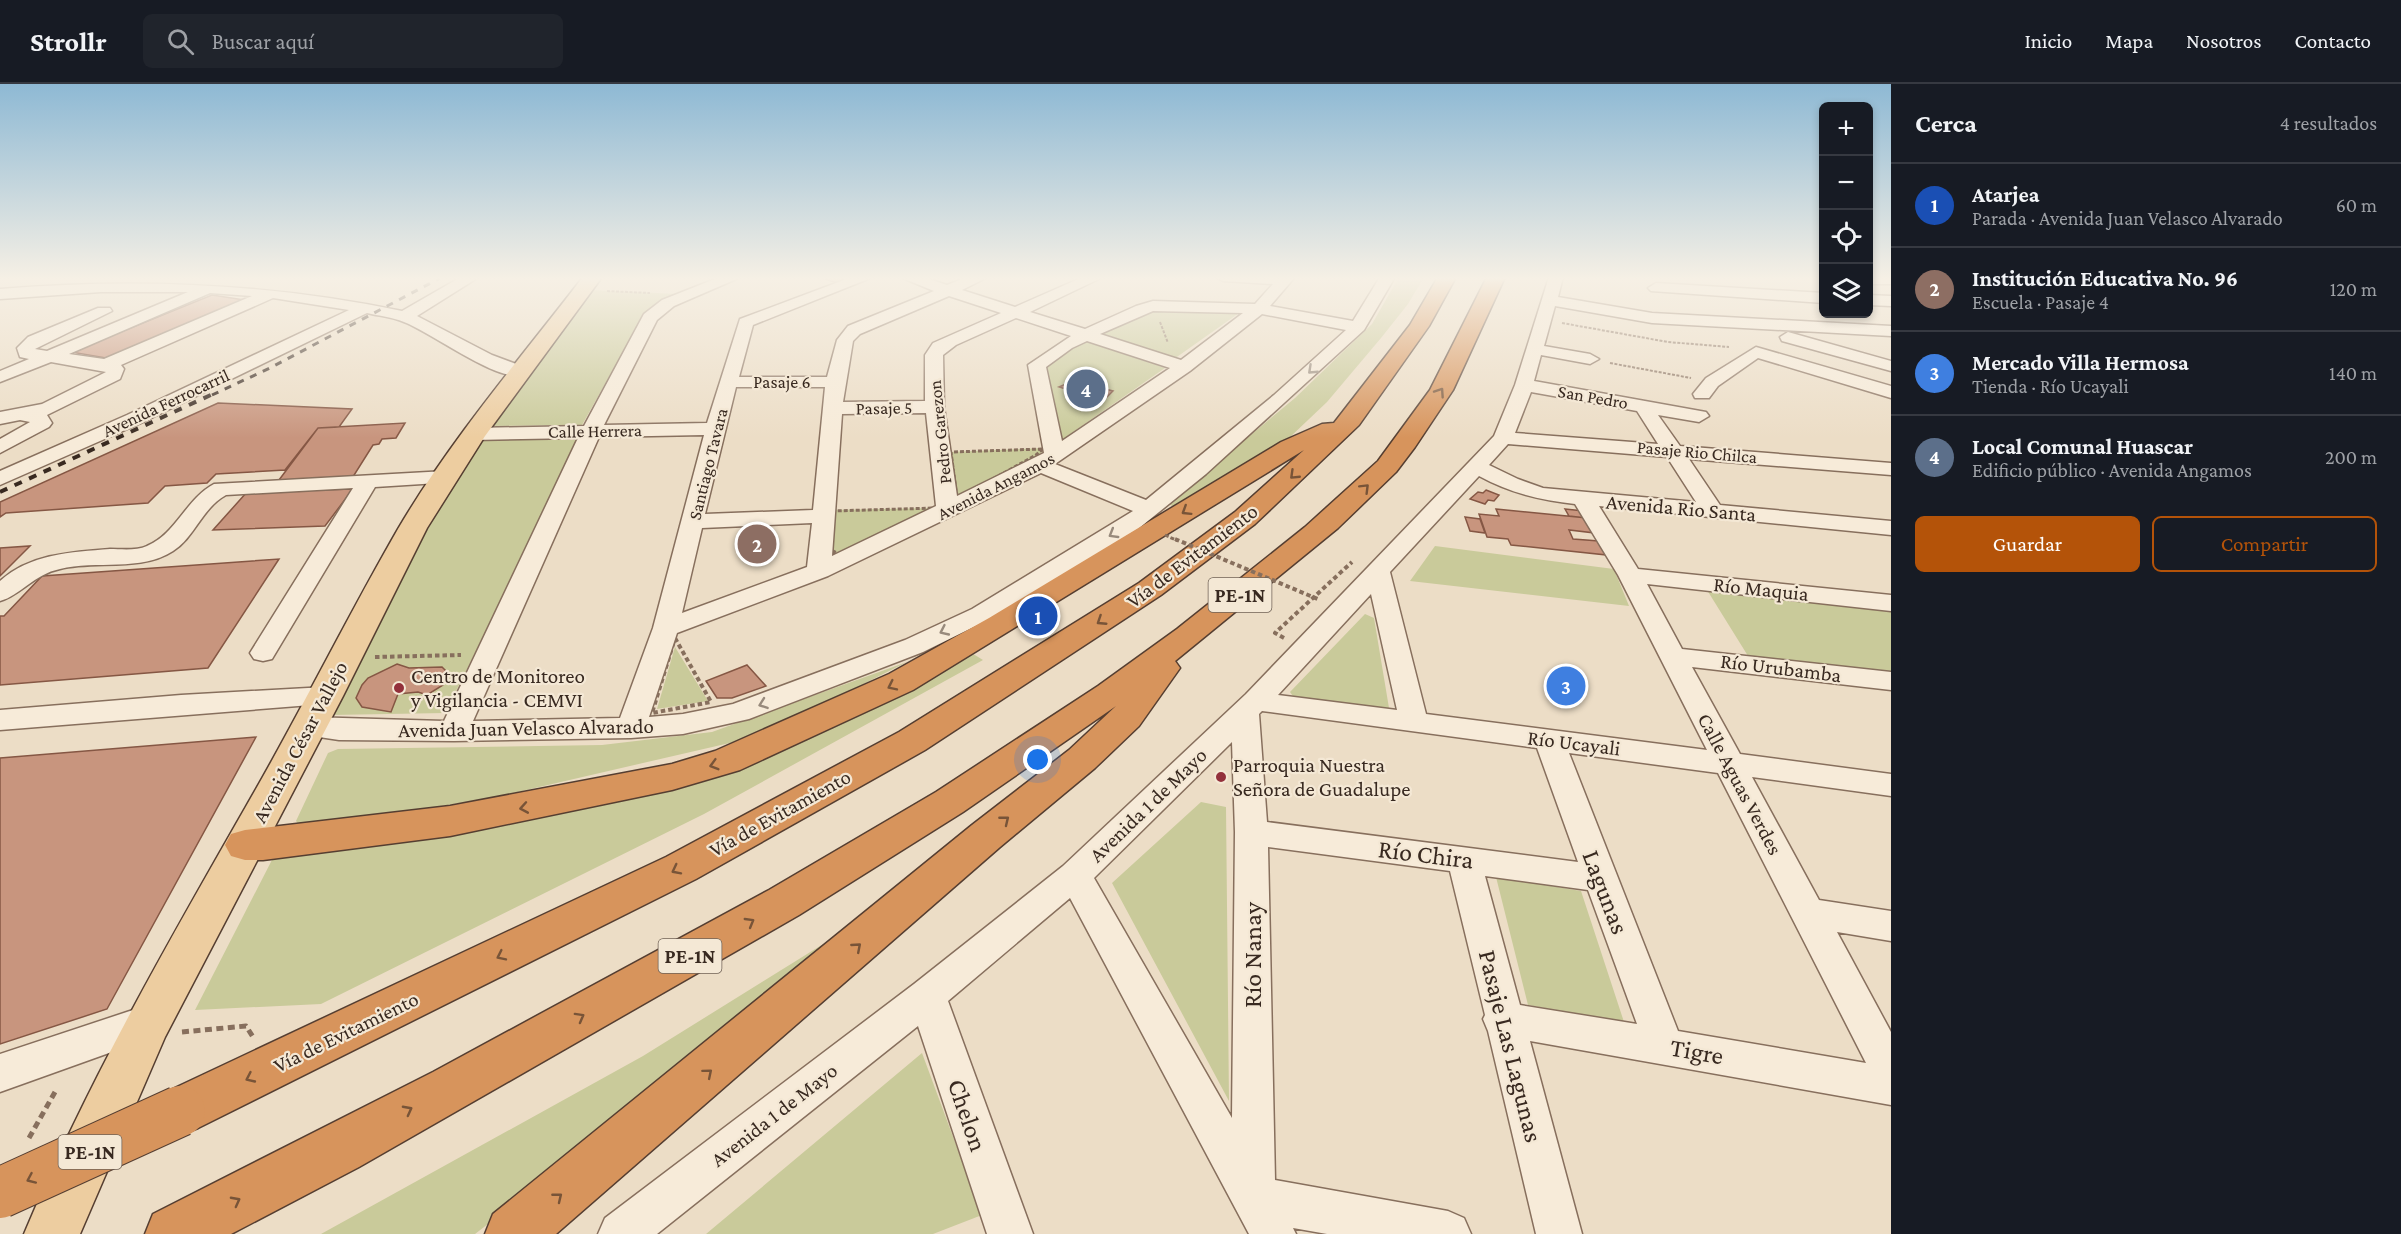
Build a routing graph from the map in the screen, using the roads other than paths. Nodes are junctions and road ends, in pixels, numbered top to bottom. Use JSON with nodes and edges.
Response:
{"nodes":[{"id":1,"x":57,"y":331,"type":"edge"},
{"id":2,"x":109,"y":331,"type":"edge"},
{"id":3,"x":185,"y":331,"type":"edge"},
{"id":4,"x":318,"y":331,"type":"edge"},
{"id":5,"x":432,"y":331,"type":"edge"},
{"id":6,"x":557,"y":331,"type":"edge"},
{"id":7,"x":644,"y":331,"type":"edge"},
{"id":8,"x":744,"y":331,"type":"edge"},
{"id":9,"x":853,"y":331,"type":"edge"},
{"id":10,"x":975,"y":331,"type":"edge"},
{"id":11,"x":1072,"y":331,"type":"edge"},
{"id":12,"x":1095,"y":331,"type":"edge"},
{"id":13,"x":1231,"y":331,"type":"edge"},
{"id":14,"x":1354,"y":331,"type":"edge"},
{"id":15,"x":1416,"y":331,"type":"edge"},
{"id":16,"x":1473,"y":331,"type":"edge"},
{"id":17,"x":1540,"y":331,"type":"edge"},
{"id":18,"x":1772,"y":331,"type":"edge"},
{"id":19,"x":1086,"y":335,"type":"junction"},
{"id":20,"x":1534,"y":349,"type":"junction"},
{"id":21,"x":47,"y":357,"type":"junction"},
{"id":22,"x":1590,"y":359,"type":"road end"},
{"id":23,"x":106,"y":365,"type":"junction"},
{"id":24,"x":1891,"y":366,"type":"edge"},
{"id":25,"x":1184,"y":367,"type":"junction"},
{"id":26,"x":521,"y":372,"type":"junction"},
{"id":27,"x":0,"y":377,"type":"edge"},
{"id":28,"x":729,"y":382,"type":"junction"},
{"id":29,"x":835,"y":382,"type":"junction"},
{"id":30,"x":1524,"y":385,"type":"junction"},
{"id":31,"x":1707,"y":388,"type":"road end"},
{"id":32,"x":1891,"y":392,"type":"edge"},
{"id":33,"x":1643,"y":406,"type":"junction"},
{"id":34,"x":935,"y":407,"type":"junction"},
{"id":35,"x":834,"y":408,"type":"junction"},
{"id":36,"x":22,"y":414,"type":"junction"},
{"id":37,"x":1699,"y":416,"type":"dead end"},
{"id":38,"x":0,"y":418,"type":"edge"},
{"id":39,"x":1351,"y":420,"type":"junction"},
{"id":40,"x":715,"y":429,"type":"junction"},
{"id":41,"x":591,"y":432,"type":"junction"},
{"id":42,"x":474,"y":434,"type":"junction"},
{"id":43,"x":1503,"y":438,"type":"junction"},
{"id":44,"x":0,"y":447,"type":"edge"},
{"id":45,"x":1670,"y":450,"type":"junction"},
{"id":46,"x":1047,"y":461,"type":"junction"},
{"id":47,"x":1476,"y":467,"type":"junction"},
{"id":48,"x":1891,"y":469,"type":"edge"},
{"id":49,"x":446,"y":477,"type":"junction"},
{"id":50,"x":0,"y":479,"type":"edge"},
{"id":51,"x":368,"y":481,"type":"junction"},
{"id":52,"x":1584,"y":500,"type":"junction"},
{"id":53,"x":1148,"y":509,"type":"junction"},
{"id":54,"x":948,"y":511,"type":"junction"},
{"id":55,"x":1713,"y":511,"type":"junction"},
{"id":56,"x":823,"y":516,"type":"junction"},
{"id":57,"x":694,"y":521,"type":"junction"},
{"id":58,"x":1891,"y":528,"type":"edge"},
{"id":59,"x":819,"y":571,"type":"junction"},
{"id":60,"x":1378,"y":571,"type":"junction"},
{"id":61,"x":1630,"y":575,"type":"junction"},
{"id":62,"x":0,"y":594,"type":"edge"},
{"id":63,"x":1891,"y":603,"type":"edge"},
{"id":64,"x":670,"y":633,"type":"junction"},
{"id":65,"x":1175,"y":649,"type":"junction"},
{"id":66,"x":263,"y":653,"type":"dead end"},
{"id":67,"x":1672,"y":656,"type":"junction"},
{"id":68,"x":1891,"y":681,"type":"edge"},
{"id":69,"x":1251,"y":707,"type":"junction"},
{"id":70,"x":318,"y":712,"type":"junction"},
{"id":71,"x":0,"y":720,"type":"edge"},
{"id":72,"x":1414,"y":722,"type":"junction"},
{"id":73,"x":631,"y":729,"type":"junction"},
{"id":74,"x":454,"y":731,"type":"junction"},
{"id":75,"x":1549,"y":740,"type":"junction"},
{"id":76,"x":1730,"y":764,"type":"junction"},
{"id":77,"x":1891,"y":785,"type":"edge"},
{"id":78,"x":1251,"y":832,"type":"junction"},
{"id":79,"x":245,"y":845,"type":"junction"},
{"id":80,"x":1464,"y":858,"type":"junction"},
{"id":81,"x":1075,"y":875,"type":"junction"},
{"id":82,"x":1601,"y":878,"type":"junction"},
{"id":83,"x":1809,"y":913,"type":"junction"},
{"id":84,"x":1891,"y":926,"type":"edge"},
{"id":85,"x":927,"y":996,"type":"junction"},
{"id":86,"x":1502,"y":1019,"type":"junction"},
{"id":87,"x":162,"y":1028,"type":"junction"},
{"id":88,"x":1664,"y":1045,"type":"junction"},
{"id":89,"x":1891,"y":1071,"type":"edge"},
{"id":90,"x":0,"y":1073,"type":"edge"},
{"id":91,"x":1891,"y":1086,"type":"edge"},
{"id":92,"x":0,"y":1193,"type":"edge"},
{"id":93,"x":1263,"y":1216,"type":"edge"},
{"id":94,"x":179,"y":1231,"type":"edge"},
{"id":95,"x":52,"y":1234,"type":"edge"},
{"id":96,"x":513,"y":1234,"type":"edge"},
{"id":97,"x":621,"y":1234,"type":"edge"},
{"id":98,"x":1010,"y":1234,"type":"edge"},
{"id":99,"x":1448,"y":1234,"type":"edge"},
{"id":100,"x":1558,"y":1234,"type":"edge"}],
"edges":[{"from":1,"to":21,"type":"street"},
{"from":2,"to":21,"type":"street"},
{"from":3,"to":23,"type":"street"},
{"from":4,"to":50,"type":"street","name":"Avenida Ferrocarril"},
{"from":5,"to":26,"type":"street"},
{"from":6,"to":26,"type":"main road","name":"Avenida César Vallejo"},
{"from":7,"to":41,"type":"street"},
{"from":8,"to":28,"type":"street","name":"Santiago Tavara"},
{"from":9,"to":29,"type":"street"},
{"from":10,"to":34,"type":"street","name":"Pedro Garezon"},
{"from":11,"to":19,"type":"street"},
{"from":12,"to":19,"type":"street"},
{"from":13,"to":25,"type":"street","name":"Avenida Angamos"},
{"from":14,"to":53,"type":"street","name":"Avenida Juan Velasco Alvarado","one_way":true},
{"from":15,"to":39,"type":"highway","name":"Vía de Evitamiento","number":"PE-1N"},
{"from":65,"to":16,"type":"highway","number":"PE-1N","one_way":true},
{"from":17,"to":20,"type":"street","name":"Avenida 1 de Mayo"},
{"from":18,"to":24,"type":"street"},
{"from":19,"to":25,"type":"street"},
{"from":19,"to":46,"type":"street"},
{"from":20,"to":22,"type":"street"},
{"from":20,"to":30,"type":"street","name":"Avenida 1 de Mayo"},
{"from":21,"to":23,"type":"street"},
{"from":21,"to":27,"type":"street"},
{"from":23,"to":36,"type":"street"},
{"from":25,"to":46,"type":"street","name":"Avenida Angamos"},
{"from":26,"to":42,"type":"main road","name":"Avenida César Vallejo"},
{"from":28,"to":29,"type":"street","name":"Pasaje 6"},
{"from":28,"to":40,"type":"street","name":"Santiago Tavara"},
{"from":29,"to":35,"type":"street"},
{"from":30,"to":33,"type":"street","name":"San Pedro"},
{"from":30,"to":43,"type":"street","name":"Avenida 1 de Mayo"},
{"from":31,"to":32,"type":"street"},
{"from":33,"to":37,"type":"street"},
{"from":33,"to":45,"type":"street","name":"San Pedro"},
{"from":34,"to":35,"type":"street","name":"Pasaje 5"},
{"from":34,"to":54,"type":"street","name":"Pedro Garezon"},
{"from":35,"to":56,"type":"street"},
{"from":36,"to":38,"type":"street"},
{"from":36,"to":44,"type":"street"},
{"from":39,"to":79,"type":"highway","one_way":true},
{"from":39,"to":92,"type":"highway","name":"Vía de Evitamiento","number":"PE-1N","one_way":true,"bridge":true},
{"from":40,"to":41,"type":"street","name":"Calle Herrera"},
{"from":40,"to":57,"type":"street","name":"Santiago Tavara"},
{"from":41,"to":42,"type":"street","name":"Calle Herrera"},
{"from":41,"to":74,"type":"street"},
{"from":42,"to":49,"type":"main road","name":"Avenida César Vallejo"},
{"from":43,"to":45,"type":"street","name":"Pasaje Rio Chilca"},
{"from":43,"to":47,"type":"street","name":"Avenida 1 de Mayo"},
{"from":45,"to":48,"type":"street","name":"Pasaje Rio Chilca"},
{"from":45,"to":55,"type":"street","name":"San Pedro"},
{"from":46,"to":53,"type":"street"},
{"from":46,"to":54,"type":"street","name":"Avenida Angamos"},
{"from":47,"to":52,"type":"street","name":"Avenida Rio Santa"},
{"from":47,"to":60,"type":"street","name":"Avenida 1 de Mayo"},
{"from":49,"to":51,"type":"street"},
{"from":49,"to":70,"type":"main road","name":"Avenida César Vallejo"},
{"from":51,"to":62,"type":"street"},
{"from":51,"to":66,"type":"street"},
{"from":52,"to":55,"type":"street","name":"Avenida Rio Santa"},
{"from":52,"to":61,"type":"street","name":"Calle Aguas Verdes"},
{"from":53,"to":73,"type":"street","name":"Avenida Juan Velasco Alvarado","one_way":true},
{"from":54,"to":59,"type":"street","name":"Avenida Angamos"},
{"from":55,"to":58,"type":"street","name":"Avenida Rio Santa"},
{"from":56,"to":57,"type":"street"},
{"from":56,"to":59,"type":"street"},
{"from":57,"to":64,"type":"street","name":"Santiago Tavara"},
{"from":59,"to":64,"type":"street","name":"Avenida Angamos"},
{"from":60,"to":69,"type":"street","name":"Avenida 1 de Mayo"},
{"from":60,"to":72,"type":"street"},
{"from":61,"to":63,"type":"street","name":"Río Maquia"},
{"from":61,"to":67,"type":"street","name":"Calle Aguas Verdes"},
{"from":64,"to":73,"type":"street","name":"Santiago Tavara"},
{"from":94,"to":65,"type":"highway","number":"PE-1N","one_way":true},
{"from":96,"to":65,"type":"highway","one_way":true},
{"from":67,"to":68,"type":"street","name":"Río Urubamba"},
{"from":67,"to":76,"type":"street","name":"Calle Aguas Verdes"},
{"from":69,"to":72,"type":"street","name":"Río Ucayali"},
{"from":69,"to":78,"type":"street","name":"Río Nanay"},
{"from":69,"to":81,"type":"street","name":"Avenida 1 de Mayo"},
{"from":70,"to":71,"type":"street","name":"Avenida Juan Velasco Alvarado"},
{"from":70,"to":74,"type":"street","name":"Avenida Juan Velasco Alvarado"},
{"from":70,"to":79,"type":"main road","name":"Avenida César Vallejo"},
{"from":72,"to":75,"type":"street","name":"Río Ucayali"},
{"from":73,"to":74,"type":"street","name":"Avenida Juan Velasco Alvarado"},
{"from":75,"to":76,"type":"street","name":"Río Ucayali"},
{"from":75,"to":82,"type":"street","name":"Lagunas"},
{"from":76,"to":77,"type":"street","name":"Río Ucayali"},
{"from":76,"to":83,"type":"street","name":"Calle Aguas Verdes"},
{"from":78,"to":80,"type":"street","name":"Río Chira"},
{"from":78,"to":93,"type":"street","name":"Río Nanay"},
{"from":79,"to":87,"type":"main road","name":"Avenida César Vallejo"},
{"from":80,"to":82,"type":"street","name":"Río Chira"},
{"from":80,"to":86,"type":"street","name":"Pasaje Las Lagunas"},
{"from":81,"to":85,"type":"street","name":"Avenida 1 de Mayo"},
{"from":81,"to":93,"type":"street"},
{"from":82,"to":88,"type":"street","name":"Lagunas"},
{"from":83,"to":84,"type":"street"},
{"from":83,"to":89,"type":"street","name":"Calle Aguas Verdes"},
{"from":85,"to":97,"type":"street","name":"Avenida 1 de Mayo"},
{"from":85,"to":98,"type":"street","name":"Chelon"},
{"from":86,"to":88,"type":"street","name":"Tigre"},
{"from":86,"to":100,"type":"street","name":"Pasaje Las Lagunas"},
{"from":87,"to":90,"type":"street"},
{"from":87,"to":95,"type":"main road","name":"Avenida César Vallejo"},
{"from":88,"to":91,"type":"street","name":"Tigre"},
{"from":93,"to":99,"type":"street"}]}
